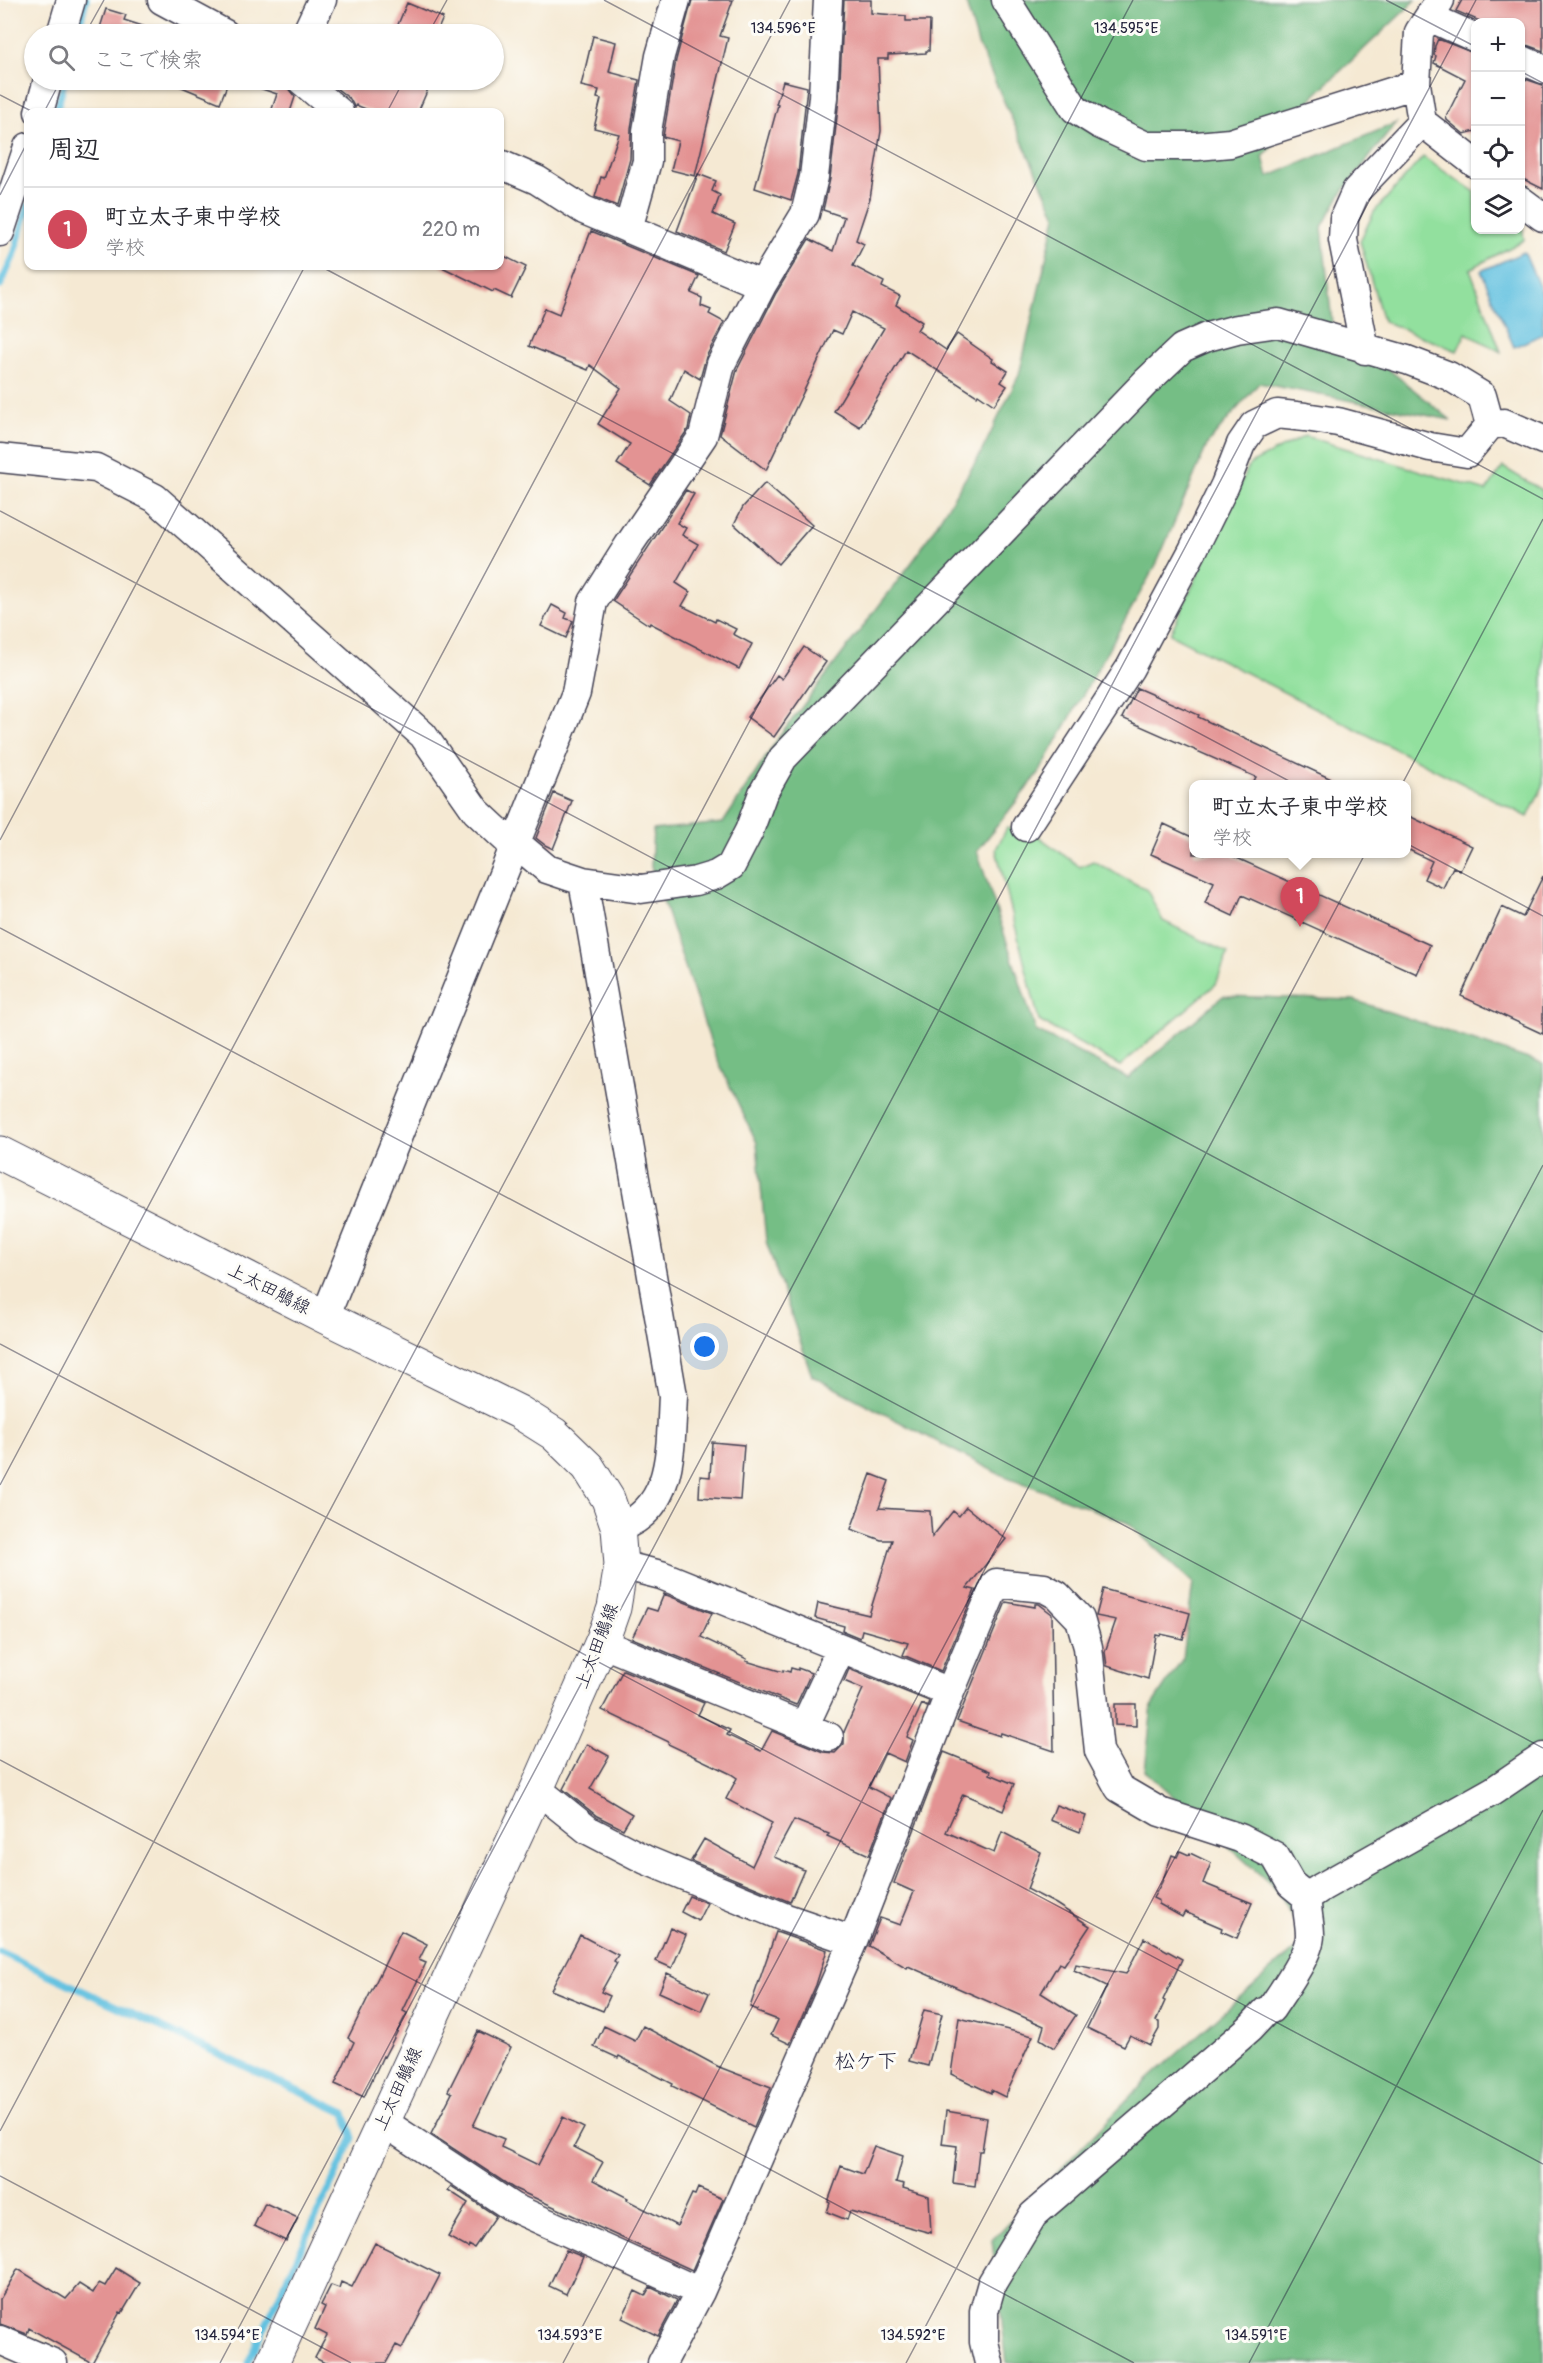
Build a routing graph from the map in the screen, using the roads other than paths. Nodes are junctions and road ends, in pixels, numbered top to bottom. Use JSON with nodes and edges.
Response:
{"nodes":[{"id":1,"x":71,"y":0,"type":"edge"},
{"id":2,"x":162,"y":0,"type":"edge"},
{"id":3,"x":322,"y":0,"type":"edge"},
{"id":4,"x":676,"y":0,"type":"edge"},
{"id":5,"x":828,"y":0,"type":"edge"},
{"id":6,"x":1006,"y":0,"type":"edge"},
{"id":7,"x":1435,"y":8,"type":"edge"},
{"id":8,"x":64,"y":24,"type":"edge"},
{"id":9,"x":206,"y":24,"type":"edge"},
{"id":10,"x":311,"y":24,"type":"edge"},
{"id":11,"x":1471,"y":34,"type":"edge"},
{"id":12,"x":1525,"y":61,"type":"edge"},
{"id":13,"x":1543,"y":69,"type":"edge"},
{"id":14,"x":1416,"y":84,"type":"junction"},
{"id":15,"x":45,"y":90,"type":"edge"},
{"id":16,"x":313,"y":90,"type":"edge"},
{"id":17,"x":40,"y":108,"type":"edge"},
{"id":18,"x":334,"y":108,"type":"edge"},
{"id":19,"x":1422,"y":122,"type":"junction"},
{"id":20,"x":24,"y":159,"type":"edge"},
{"id":21,"x":1471,"y":160,"type":"edge"},
{"id":22,"x":504,"y":166,"type":"edge"},
{"id":23,"x":1525,"y":203,"type":"edge"},
{"id":24,"x":1543,"y":217,"type":"edge"},
{"id":25,"x":628,"y":229,"type":"junction"},
{"id":26,"x":0,"y":232,"type":"edge"},
{"id":27,"x":762,"y":285,"type":"junction"},
{"id":28,"x":1365,"y":350,"type":"junction"},
{"id":29,"x":1490,"y":425,"type":"junction"},
{"id":30,"x":1543,"y":440,"type":"edge"},
{"id":31,"x":0,"y":458,"type":"edge"},
{"id":32,"x":1026,"y":827,"type":"dead end"},
{"id":33,"x":516,"y":843,"type":"junction"},
{"id":34,"x":583,"y":881,"type":"junction"},
{"id":35,"x":0,"y":1153,"type":"edge"},
{"id":36,"x":325,"y":1317,"type":"junction"},
{"id":37,"x":618,"y":1528,"type":"junction"},
{"id":38,"x":621,"y":1565,"type":"junction"},
{"id":39,"x":601,"y":1643,"type":"junction"},
{"id":40,"x":841,"y":1648,"type":"junction"},
{"id":41,"x":950,"y":1692,"type":"junction"},
{"id":42,"x":1543,"y":1757,"type":"edge"},
{"id":43,"x":537,"y":1789,"type":"junction"},
{"id":44,"x":1307,"y":1897,"type":"junction"},
{"id":45,"x":853,"y":1941,"type":"junction"},
{"id":46,"x":382,"y":2121,"type":"junction"},
{"id":47,"x":700,"y":2292,"type":"junction"},
{"id":48,"x":0,"y":2340,"type":"edge"},
{"id":49,"x":53,"y":2363,"type":"edge"},
{"id":50,"x":272,"y":2363,"type":"edge"},
{"id":51,"x":662,"y":2363,"type":"edge"},
{"id":52,"x":989,"y":2363,"type":"edge"}],
"edges":[{"from":1,"to":8,"type":"street"},
{"from":2,"to":9,"type":"street"},
{"from":3,"to":10,"type":"street"},
{"from":4,"to":25,"type":"street"},
{"from":5,"to":27,"type":"street"},
{"from":6,"to":14,"type":"street"},
{"from":7,"to":11,"type":"street"},
{"from":7,"to":14,"type":"street"},
{"from":12,"to":13,"type":"street"},
{"from":14,"to":19,"type":"street"},
{"from":15,"to":17,"type":"street"},
{"from":16,"to":18,"type":"street"},
{"from":19,"to":21,"type":"street"},
{"from":19,"to":28,"type":"street"},
{"from":20,"to":26,"type":"street"},
{"from":22,"to":25,"type":"street"},
{"from":23,"to":24,"type":"street"},
{"from":25,"to":27,"type":"street"},
{"from":27,"to":33,"type":"street"},
{"from":28,"to":29,"type":"street"},
{"from":28,"to":34,"type":"street"},
{"from":29,"to":30,"type":"street"},
{"from":29,"to":32,"type":"street"},
{"from":31,"to":33,"type":"street"},
{"from":33,"to":34,"type":"street"},
{"from":33,"to":36,"type":"street"},
{"from":34,"to":37,"type":"street"},
{"from":35,"to":36,"type":"main road","name":"上太田鵤線"},
{"from":36,"to":37,"type":"main road","name":"上太田鵤線"},
{"from":37,"to":38,"type":"main road","name":"上太田鵤線"},
{"from":38,"to":39,"type":"main road","name":"上太田鵤線"},
{"from":38,"to":40,"type":"street"},
{"from":39,"to":40,"type":"street"},
{"from":39,"to":43,"type":"main road","name":"上太田鵤線"},
{"from":40,"to":41,"type":"street"},
{"from":41,"to":44,"type":"street"},
{"from":41,"to":45,"type":"street"},
{"from":42,"to":44,"type":"street"},
{"from":43,"to":45,"type":"street"},
{"from":43,"to":46,"type":"main road","name":"上太田鵤線"},
{"from":44,"to":52,"type":"street"},
{"from":45,"to":47,"type":"street"},
{"from":46,"to":47,"type":"street"},
{"from":46,"to":50,"type":"main road","name":"上太田鵤線"},
{"from":47,"to":51,"type":"street"},
{"from":48,"to":49,"type":"street"}]}
